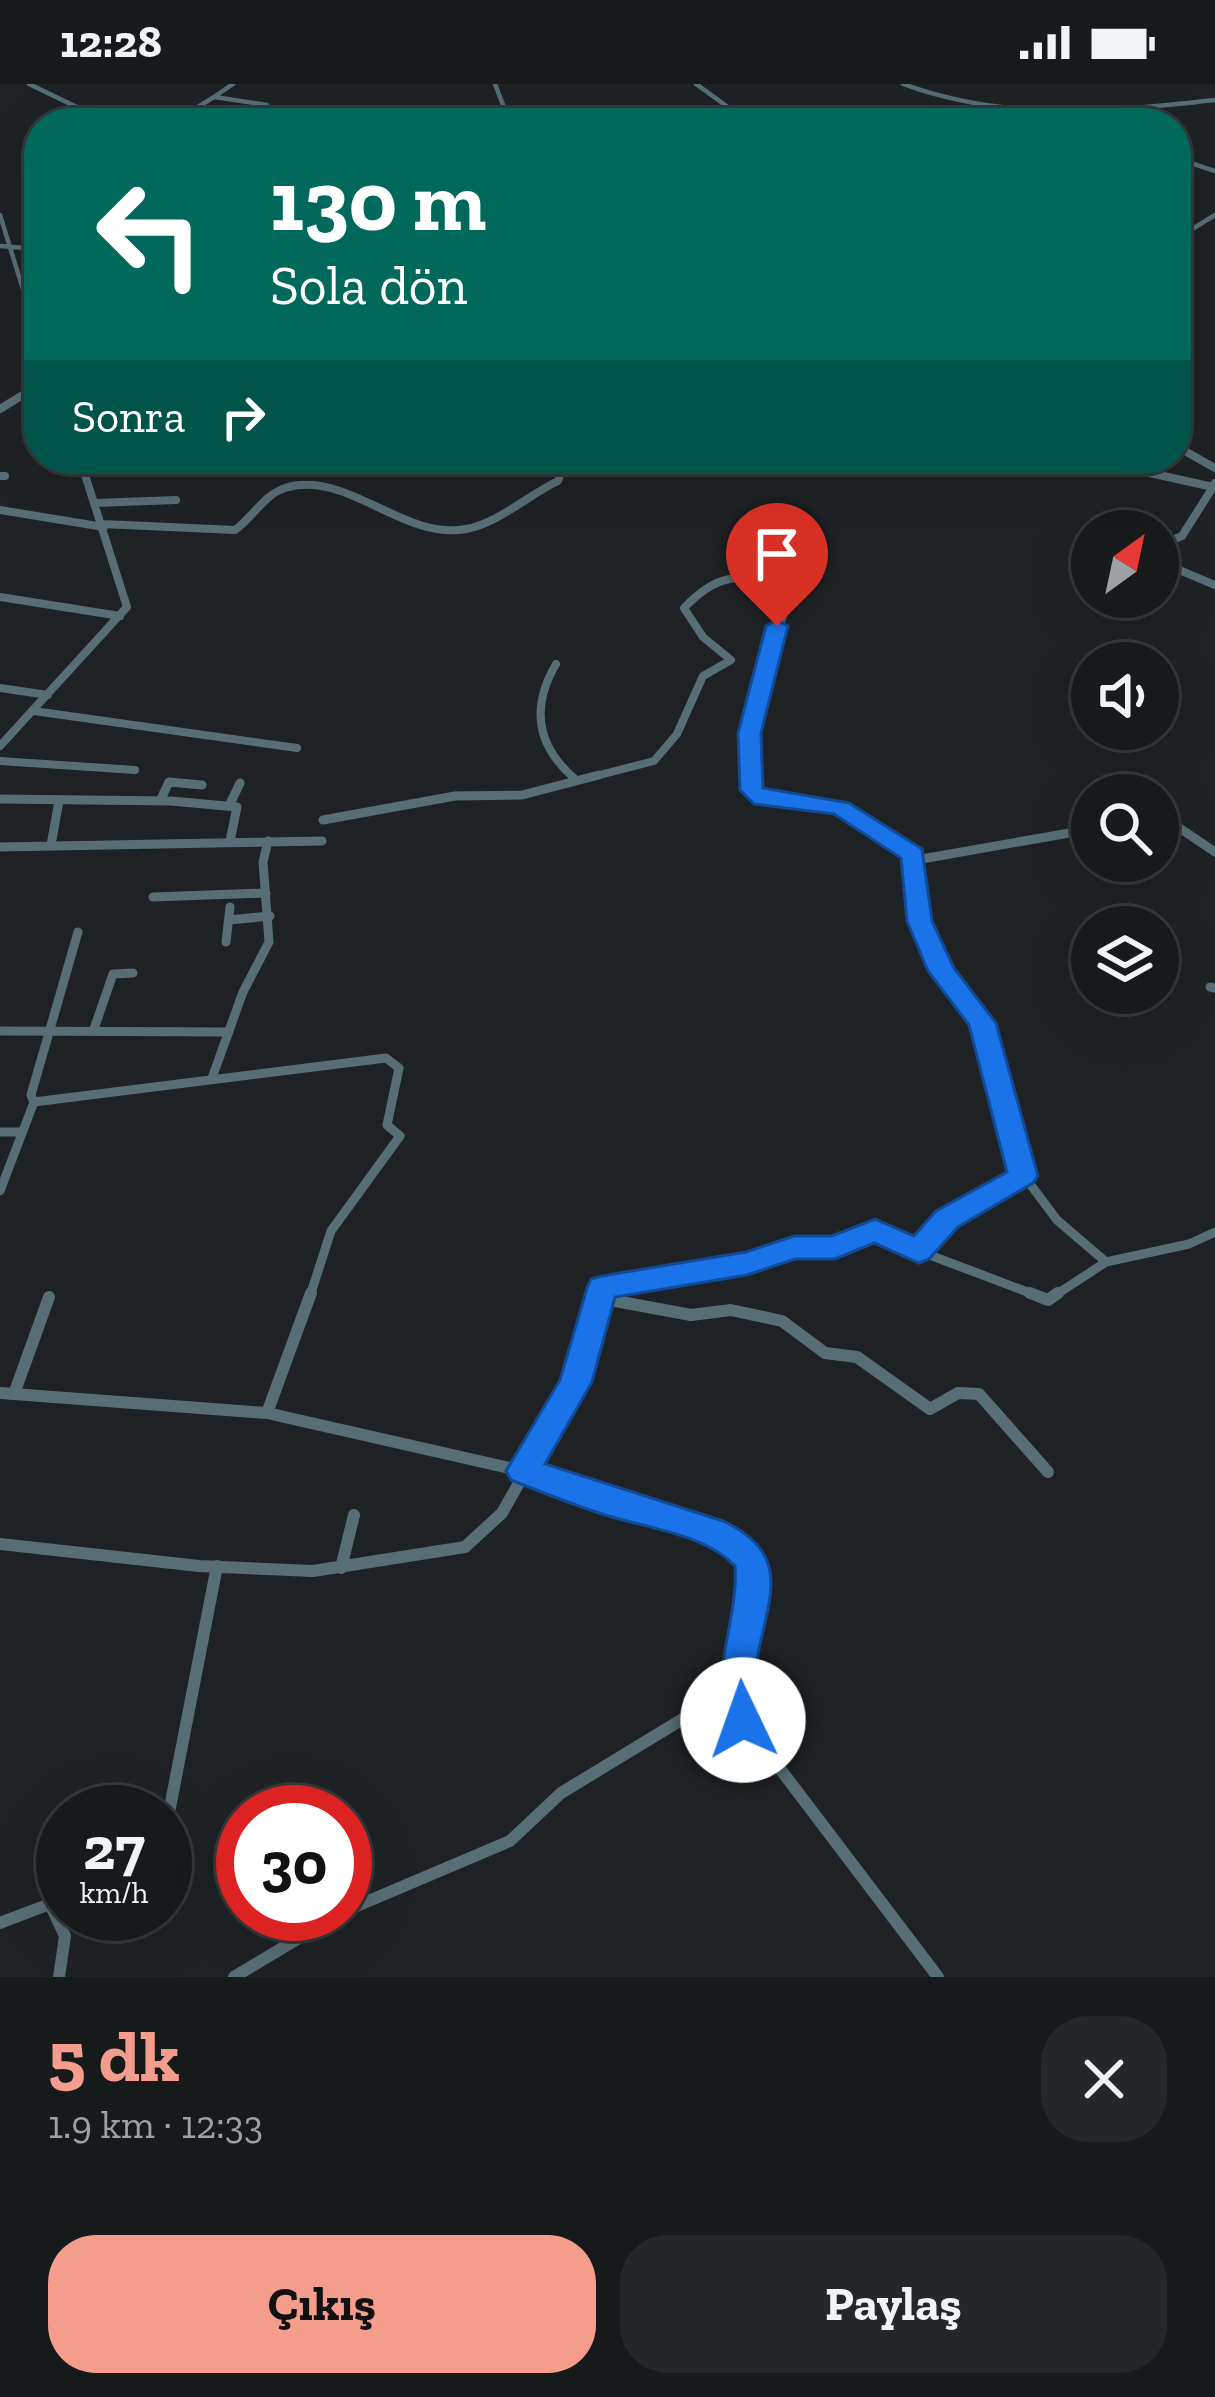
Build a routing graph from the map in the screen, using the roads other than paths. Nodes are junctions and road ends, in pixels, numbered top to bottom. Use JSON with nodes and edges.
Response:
{"nodes":[{"id":1,"x":29,"y":84,"type":"edge"},
{"id":2,"x":233,"y":84,"type":"edge"},
{"id":3,"x":696,"y":84,"type":"edge"},
{"id":4,"x":903,"y":84,"type":"edge"},
{"id":5,"x":214,"y":97,"type":"junction"},
{"id":6,"x":1215,"y":100,"type":"edge"},
{"id":7,"x":267,"y":105,"type":"dead end"},
{"id":8,"x":79,"y":108,"type":"edge"},
{"id":9,"x":197,"y":108,"type":"edge"},
{"id":10,"x":729,"y":108,"type":"edge"},
{"id":11,"x":967,"y":108,"type":"edge"},
{"id":12,"x":1170,"y":108,"type":"edge"},
{"id":13,"x":0,"y":215,"type":"edge"},
{"id":14,"x":3,"y":246,"type":"edge"},
{"id":15,"x":21,"y":292,"type":"junction"},
{"id":16,"x":24,"y":292,"type":"edge"},
{"id":17,"x":24,"y":301,"type":"edge"},
{"id":18,"x":85,"y":474,"type":"edge"},
{"id":19,"x":561,"y":474,"type":"edge"},
{"id":20,"x":1160,"y":474,"type":"edge"},
{"id":21,"x":1214,"y":485,"type":"edge"},
{"id":22,"x":176,"y":500,"type":"dead end"},
{"id":23,"x":95,"y":503,"type":"junction"},
{"id":24,"x":0,"y":510,"type":"edge"},
{"id":25,"x":103,"y":525,"type":"junction"},
{"id":26,"x":1179,"y":537,"type":"edge"},
{"id":27,"x":1179,"y":570,"type":"edge"},
{"id":28,"x":1215,"y":585,"type":"edge"},
{"id":29,"x":2,"y":598,"type":"edge"},
{"id":30,"x":0,"y":611,"type":"edge"},
{"id":31,"x":120,"y":616,"type":"junction"},
{"id":32,"x":556,"y":664,"type":"dead end"},
{"id":33,"x":0,"y":688,"type":"edge"},
{"id":34,"x":48,"y":695,"type":"junction"},
{"id":35,"x":34,"y":711,"type":"junction"},
{"id":36,"x":0,"y":725,"type":"edge"},
{"id":37,"x":17,"y":728,"type":"junction"},
{"id":38,"x":5,"y":736,"type":"edge"},
{"id":39,"x":0,"y":746,"type":"edge"},
{"id":40,"x":297,"y":748,"type":"dead end"},
{"id":41,"x":0,"y":761,"type":"edge"},
{"id":42,"x":135,"y":770,"type":"dead end"},
{"id":43,"x":575,"y":779,"type":"junction"},
{"id":44,"x":240,"y":783,"type":"dead end"},
{"id":45,"x":202,"y":784,"type":"dead end"},
{"id":46,"x":4,"y":799,"type":"edge"},
{"id":47,"x":59,"y":801,"type":"junction"},
{"id":48,"x":160,"y":801,"type":"junction"},
{"id":49,"x":230,"y":806,"type":"junction"},
{"id":50,"x":0,"y":813,"type":"edge"},
{"id":51,"x":323,"y":820,"type":"dead end"},
{"id":52,"x":1179,"y":828,"type":"edge"},
{"id":53,"x":1071,"y":833,"type":"edge"},
{"id":54,"x":268,"y":841,"type":"junction"},
{"id":55,"x":322,"y":841,"type":"dead end"},
{"id":56,"x":230,"y":842,"type":"junction"},
{"id":57,"x":51,"y":844,"type":"junction"},
{"id":58,"x":0,"y":847,"type":"edge"},
{"id":59,"x":1215,"y":852,"type":"edge"},
{"id":60,"x":916,"y":860,"type":"junction"},
{"id":61,"x":266,"y":893,"type":"junction"},
{"id":62,"x":153,"y":897,"type":"dead end"},
{"id":63,"x":230,"y":907,"type":"dead end"},
{"id":64,"x":270,"y":916,"type":"junction"},
{"id":65,"x":229,"y":920,"type":"junction"},
{"id":66,"x":78,"y":932,"type":"dead end"},
{"id":67,"x":226,"y":943,"type":"dead end"},
{"id":68,"x":133,"y":973,"type":"dead end"},
{"id":69,"x":94,"y":1029,"type":"junction"},
{"id":70,"x":0,"y":1031,"type":"edge"},
{"id":71,"x":229,"y":1031,"type":"junction"},
{"id":72,"x":47,"y":1032,"type":"junction"},
{"id":73,"x":212,"y":1078,"type":"junction"},
{"id":74,"x":34,"y":1102,"type":"junction"},
{"id":75,"x":0,"y":1132,"type":"edge"},
{"id":76,"x":22,"y":1132,"type":"junction"},
{"id":77,"x":1023,"y":1176,"type":"junction"},
{"id":78,"x":0,"y":1191,"type":"edge"},
{"id":79,"x":1215,"y":1232,"type":"edge"},
{"id":80,"x":919,"y":1251,"type":"junction"},
{"id":81,"x":1106,"y":1262,"type":"junction"},
{"id":82,"x":49,"y":1297,"type":"dead end"},
{"id":83,"x":599,"y":1298,"type":"junction"},
{"id":84,"x":7,"y":1394,"type":"edge"},
{"id":85,"x":267,"y":1413,"type":"junction"},
{"id":86,"x":523,"y":1471,"type":"junction"},
{"id":87,"x":1048,"y":1472,"type":"dead end"},
{"id":88,"x":354,"y":1516,"type":"dead end"},
{"id":89,"x":0,"y":1544,"type":"edge"},
{"id":90,"x":217,"y":1566,"type":"junction"},
{"id":91,"x":341,"y":1568,"type":"junction"},
{"id":92,"x":737,"y":1686,"type":"junction"},
{"id":93,"x":174,"y":1785,"type":"edge"},
{"id":94,"x":372,"y":1900,"type":"edge"},
{"id":95,"x":36,"y":1910,"type":"edge"},
{"id":96,"x":0,"y":1923,"type":"edge"},
{"id":97,"x":64,"y":1941,"type":"edge"},
{"id":98,"x":295,"y":1941,"type":"edge"},
{"id":99,"x":59,"y":1977,"type":"edge"},
{"id":100,"x":234,"y":1977,"type":"edge"},
{"id":101,"x":938,"y":1977,"type":"edge"}],
"edges":[{"from":1,"to":8,"type":"street"},
{"from":2,"to":5,"type":"street"},
{"from":3,"to":10,"type":"street"},
{"from":4,"to":11,"type":"street"},
{"from":5,"to":7,"type":"street"},
{"from":5,"to":9,"type":"street"},
{"from":6,"to":12,"type":"street"},
{"from":13,"to":14,"type":"street"},
{"from":14,"to":15,"type":"street"},
{"from":15,"to":16,"type":"street"},
{"from":15,"to":17,"type":"street"},
{"from":18,"to":23,"type":"street"},
{"from":19,"to":25,"type":"street"},
{"from":20,"to":21,"type":"street"},
{"from":21,"to":26,"type":"street"},
{"from":22,"to":23,"type":"street"},
{"from":23,"to":25,"type":"street"},
{"from":24,"to":25,"type":"street"},
{"from":25,"to":31,"type":"street"},
{"from":27,"to":28,"type":"street"},
{"from":29,"to":30,"type":"street"},
{"from":29,"to":31,"type":"street"},
{"from":31,"to":34,"type":"street"},
{"from":32,"to":43,"type":"street"},
{"from":33,"to":34,"type":"street"},
{"from":34,"to":35,"type":"street"},
{"from":35,"to":37,"type":"street"},
{"from":35,"to":40,"type":"street"},
{"from":36,"to":37,"type":"street"},
{"from":37,"to":38,"type":"street"},
{"from":38,"to":39,"type":"street"},
{"from":41,"to":42,"type":"street"},
{"from":43,"to":51,"type":"street"},
{"from":43,"to":60,"type":"street"},
{"from":44,"to":49,"type":"street"},
{"from":45,"to":48,"type":"street"},
{"from":46,"to":47,"type":"street"},
{"from":46,"to":50,"type":"street"},
{"from":47,"to":48,"type":"street"},
{"from":47,"to":57,"type":"street"},
{"from":48,"to":49,"type":"street"},
{"from":49,"to":56,"type":"street"},
{"from":52,"to":59,"type":"street"},
{"from":53,"to":60,"type":"street"},
{"from":54,"to":55,"type":"street"},
{"from":54,"to":56,"type":"street"},
{"from":54,"to":61,"type":"street"},
{"from":56,"to":57,"type":"street"},
{"from":57,"to":58,"type":"street"},
{"from":60,"to":77,"type":"street"},
{"from":61,"to":62,"type":"street"},
{"from":61,"to":64,"type":"street"},
{"from":63,"to":65,"type":"street"},
{"from":64,"to":65,"type":"street"},
{"from":64,"to":71,"type":"street"},
{"from":65,"to":67,"type":"street"},
{"from":66,"to":72,"type":"street"},
{"from":68,"to":69,"type":"street"},
{"from":69,"to":71,"type":"street"},
{"from":69,"to":72,"type":"street"},
{"from":70,"to":72,"type":"street"},
{"from":71,"to":73,"type":"street"},
{"from":72,"to":74,"type":"street"},
{"from":73,"to":74,"type":"street"},
{"from":73,"to":85,"type":"street"},
{"from":74,"to":76,"type":"street"},
{"from":75,"to":76,"type":"street"},
{"from":76,"to":78,"type":"street"},
{"from":77,"to":80,"type":"street"},
{"from":77,"to":81,"type":"street"},
{"from":79,"to":81,"type":"street"},
{"from":80,"to":81,"type":"street"},
{"from":80,"to":83,"type":"street"},
{"from":82,"to":84,"type":"street"},
{"from":83,"to":86,"type":"street"},
{"from":83,"to":87,"type":"street"},
{"from":84,"to":85,"type":"street"},
{"from":85,"to":86,"type":"street"},
{"from":86,"to":91,"type":"street"},
{"from":86,"to":92,"type":"street"},
{"from":88,"to":91,"type":"street"},
{"from":89,"to":90,"type":"street"},
{"from":90,"to":91,"type":"street"},
{"from":90,"to":93,"type":"street"},
{"from":92,"to":94,"type":"street"},
{"from":92,"to":101,"type":"street"},
{"from":95,"to":96,"type":"street"},
{"from":97,"to":99,"type":"street"},
{"from":98,"to":100,"type":"street"}]}
